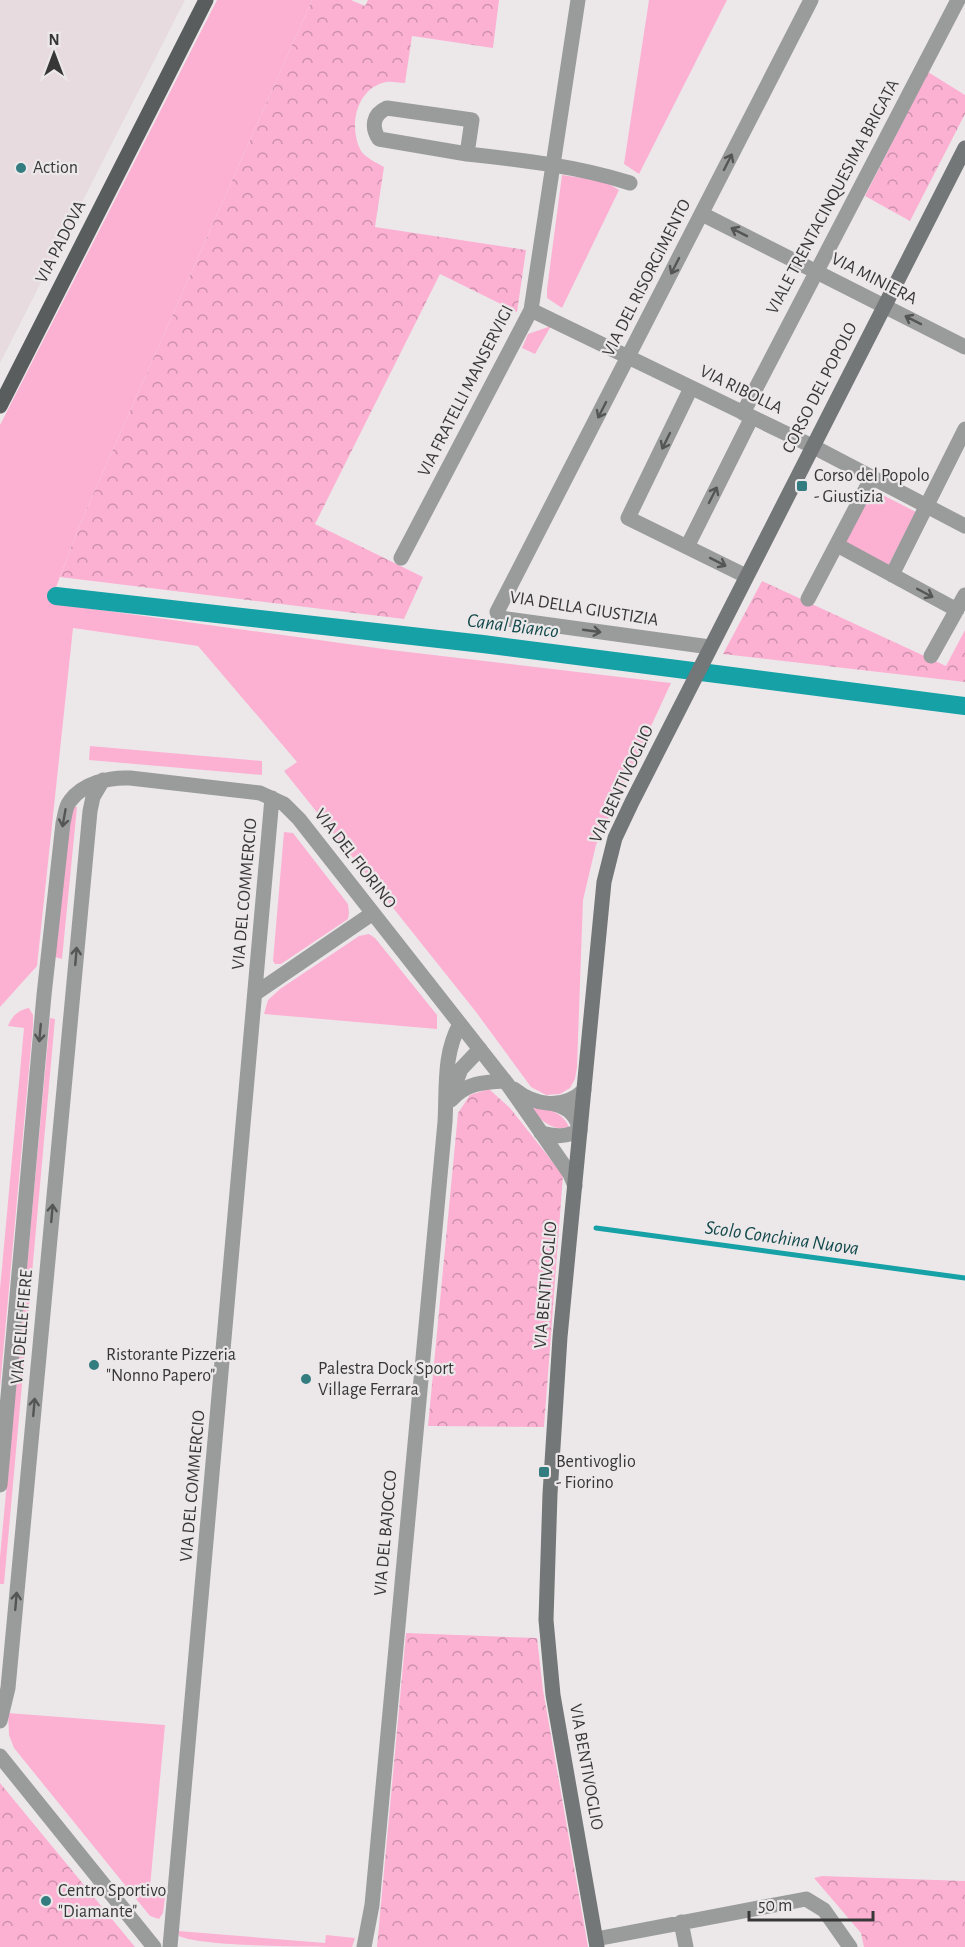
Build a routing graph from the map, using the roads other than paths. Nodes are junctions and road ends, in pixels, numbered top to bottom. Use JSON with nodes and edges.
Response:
{"nodes":[{"id":1,"x":206,"y":0,"type":"edge"},
{"id":2,"x":578,"y":0,"type":"edge"},
{"id":3,"x":812,"y":0,"type":"edge"},
{"id":4,"x":958,"y":0,"type":"edge"},
{"id":5,"x":965,"y":148,"type":"edge"},
{"id":6,"x":467,"y":154,"type":"junction"},
{"id":7,"x":552,"y":163,"type":"junction"},
{"id":8,"x":630,"y":183,"type":"dead end"},
{"id":9,"x":702,"y":214,"type":"junction"},
{"id":10,"x":816,"y":272,"type":"junction"},
{"id":11,"x":884,"y":306,"type":"junction"},
{"id":12,"x":531,"y":310,"type":"junction"},
{"id":13,"x":965,"y":347,"type":"edge"},
{"id":14,"x":628,"y":358,"type":"junction"},
{"id":15,"x":691,"y":388,"type":"junction"},
{"id":16,"x":0,"y":406,"type":"edge"},
{"id":17,"x":747,"y":415,"type":"junction"},
{"id":18,"x":964,"y":435,"type":"edge"},
{"id":19,"x":812,"y":446,"type":"junction"},
{"id":20,"x":872,"y":477,"type":"junction"},
{"id":21,"x":926,"y":506,"type":"junction"},
{"id":22,"x":965,"y":526,"type":"edge"},
{"id":23,"x":837,"y":545,"type":"junction"},
{"id":24,"x":687,"y":547,"type":"junction"},
{"id":25,"x":401,"y":558,"type":"dead end"},
{"id":26,"x":518,"y":574,"type":"joint"},
{"id":27,"x":891,"y":575,"type":"junction"},
{"id":28,"x":746,"y":576,"type":"junction"},
{"id":29,"x":965,"y":595,"type":"edge"},
{"id":30,"x":808,"y":599,"type":"dead end"},
{"id":31,"x":957,"y":610,"type":"junction"},
{"id":32,"x":709,"y":649,"type":"junction"},
{"id":33,"x":932,"y":656,"type":"dead end"},
{"id":34,"x":104,"y":780,"type":"junction"},
{"id":35,"x":272,"y":798,"type":"junction"},
{"id":36,"x":373,"y":913,"type":"junction"},
{"id":37,"x":256,"y":993,"type":"junction"},
{"id":38,"x":44,"y":995,"type":"junction"},
{"id":39,"x":72,"y":998,"type":"junction"},
{"id":40,"x":460,"y":1024,"type":"junction"},
{"id":41,"x":480,"y":1049,"type":"junction"},
{"id":42,"x":507,"y":1083,"type":"junction"},
{"id":43,"x":584,"y":1090,"type":"junction"},
{"id":44,"x":449,"y":1103,"type":"junction"},
{"id":45,"x":554,"y":1104,"type":"junction"},
{"id":46,"x":445,"y":1122,"type":"junction"},
{"id":47,"x":580,"y":1130,"type":"junction"},
{"id":48,"x":541,"y":1132,"type":"junction"},
{"id":49,"x":575,"y":1186,"type":"junction"},
{"id":50,"x":0,"y":1485,"type":"edge"},
{"id":51,"x":11,"y":1659,"type":"junction"},
{"id":52,"x":0,"y":1680,"type":"edge"},
{"id":53,"x":0,"y":1721,"type":"edge"},
{"id":54,"x":0,"y":1756,"type":"edge"},
{"id":55,"x":681,"y":1922,"type":"junction"},
{"id":56,"x":597,"y":1943,"type":"edge"},
{"id":57,"x":154,"y":1947,"type":"edge"},
{"id":58,"x":170,"y":1947,"type":"edge"},
{"id":59,"x":364,"y":1947,"type":"edge"},
{"id":60,"x":686,"y":1947,"type":"edge"},
{"id":61,"x":850,"y":1947,"type":"edge"}],
"edges":[{"from":1,"to":16,"type":"main road","name":"VIA PADOVA"},
{"from":2,"to":7,"type":"street","name":"VIA FRATELLI MANSERVIGI"},
{"from":9,"to":3,"type":"street","name":"VIA DEL RISORGIMENTO","one_way":true},
{"from":4,"to":10,"type":"street","name":"VIALE TRENTACINQUESIMA BRIGATA"},
{"from":5,"to":11,"type":"street","name":"CORSO DEL POPOLO"},
{"from":6,"to":6,"type":"street"},
{"from":6,"to":7,"type":"street"},
{"from":7,"to":8,"type":"street"},
{"from":7,"to":12,"type":"street","name":"VIA FRATELLI MANSERVIGI"},
{"from":10,"to":9,"type":"street","name":"VIA MINIERA","one_way":true},
{"from":9,"to":14,"type":"street","name":"VIA DEL RISORGIMENTO","one_way":true},
{"from":10,"to":11,"type":"street","name":"VIA MINIERA"},
{"from":10,"to":17,"type":"street","name":"VIALE TRENTACINQUESIMA BRIGATA"},
{"from":13,"to":11,"type":"street","name":"VIA MINIERA","one_way":true},
{"from":11,"to":19,"type":"street","name":"CORSO DEL POPOLO"},
{"from":12,"to":14,"type":"street","name":"VIA RIBOLLA"},
{"from":12,"to":25,"type":"street","name":"VIA FRATELLI MANSERVIGI"},
{"from":14,"to":15,"type":"street","name":"VIA RIBOLLA"},
{"from":14,"to":26,"type":"street","name":"VIA DEL RISORGIMENTO","one_way":true},
{"from":15,"to":17,"type":"street","name":"VIA RIBOLLA"},
{"from":15,"to":24,"type":"street","one_way":true},
{"from":17,"to":19,"type":"street","name":"VIA RIBOLLA"},
{"from":24,"to":17,"type":"street","name":"VIALE TRENTACINQUESIMA BRIGATA","one_way":true},
{"from":18,"to":21,"type":"street"},
{"from":19,"to":20,"type":"street","name":"VIA RIBOLLA"},
{"from":19,"to":28,"type":"street","name":"CORSO DEL POPOLO"},
{"from":20,"to":21,"type":"street","name":"VIA RIBOLLA"},
{"from":20,"to":23,"type":"street"},
{"from":21,"to":22,"type":"street","name":"VIA RIBOLLA"},
{"from":21,"to":27,"type":"street"},
{"from":23,"to":27,"type":"street"},
{"from":23,"to":30,"type":"street"},
{"from":24,"to":28,"type":"street","one_way":true},
{"from":26,"to":32,"type":"street","name":"VIA DELLA GIUSTIZIA","one_way":true},
{"from":27,"to":31,"type":"street","one_way":true},
{"from":28,"to":32,"type":"street","name":"CORSO DEL POPOLO"},
{"from":29,"to":31,"type":"street"},
{"from":31,"to":33,"type":"street"},
{"from":32,"to":43,"type":"street","name":"VIA BENTIVOGLIO"},
{"from":34,"to":35,"type":"street","name":"VIA DEL FIORINO"},
{"from":34,"to":38,"type":"street","name":"VIA DELLE FIERE","one_way":true},
{"from":39,"to":34,"type":"street","name":"VIA DELLE FIERE","one_way":true},
{"from":35,"to":36,"type":"street","name":"VIA DEL FIORINO"},
{"from":35,"to":37,"type":"street","name":"VIA DEL COMMERCIO"},
{"from":36,"to":37,"type":"street","name":"VIA DEL COMMERCIO"},
{"from":36,"to":40,"type":"street","name":"VIA DEL FIORINO"},
{"from":37,"to":58,"type":"street","name":"VIA DEL COMMERCIO"},
{"from":38,"to":39,"type":"street"},
{"from":38,"to":50,"type":"street","name":"VIA DELLE FIERE","one_way":true},
{"from":51,"to":39,"type":"street","name":"VIA DELLE FIERE","one_way":true},
{"from":40,"to":41,"type":"street","name":"VIA DEL FIORINO"},
{"from":40,"to":46,"type":"street","name":"VIA DEL BAJOCCO"},
{"from":41,"to":42,"type":"street","name":"VIA DEL FIORINO"},
{"from":41,"to":44,"type":"street","name":"VIA DEL BAJOCCO"},
{"from":42,"to":44,"type":"street"},
{"from":42,"to":45,"type":"street","name":"VIA DEL FIORINO"},
{"from":42,"to":48,"type":"street","name":"VIA DEL FIORINO"},
{"from":43,"to":45,"type":"street"},
{"from":43,"to":47,"type":"street","name":"VIA BENTIVOGLIO"},
{"from":44,"to":46,"type":"street","name":"VIA DEL BAJOCCO"},
{"from":45,"to":47,"type":"street","name":"VIA DEL FIORINO"},
{"from":46,"to":59,"type":"street","name":"VIA DEL BAJOCCO"},
{"from":47,"to":48,"type":"street"},
{"from":47,"to":49,"type":"street","name":"VIA BENTIVOGLIO"},
{"from":48,"to":49,"type":"street","name":"VIA DEL FIORINO"},
{"from":49,"to":56,"type":"street","name":"VIA BENTIVOGLIO"},
{"from":51,"to":52,"type":"street","name":"VIA DELLE FIERE"},
{"from":51,"to":53,"type":"street","name":"VIA DELLE FIERE"},
{"from":54,"to":57,"type":"street"},
{"from":55,"to":56,"type":"street"},
{"from":55,"to":60,"type":"street"},
{"from":55,"to":61,"type":"street"}]}
